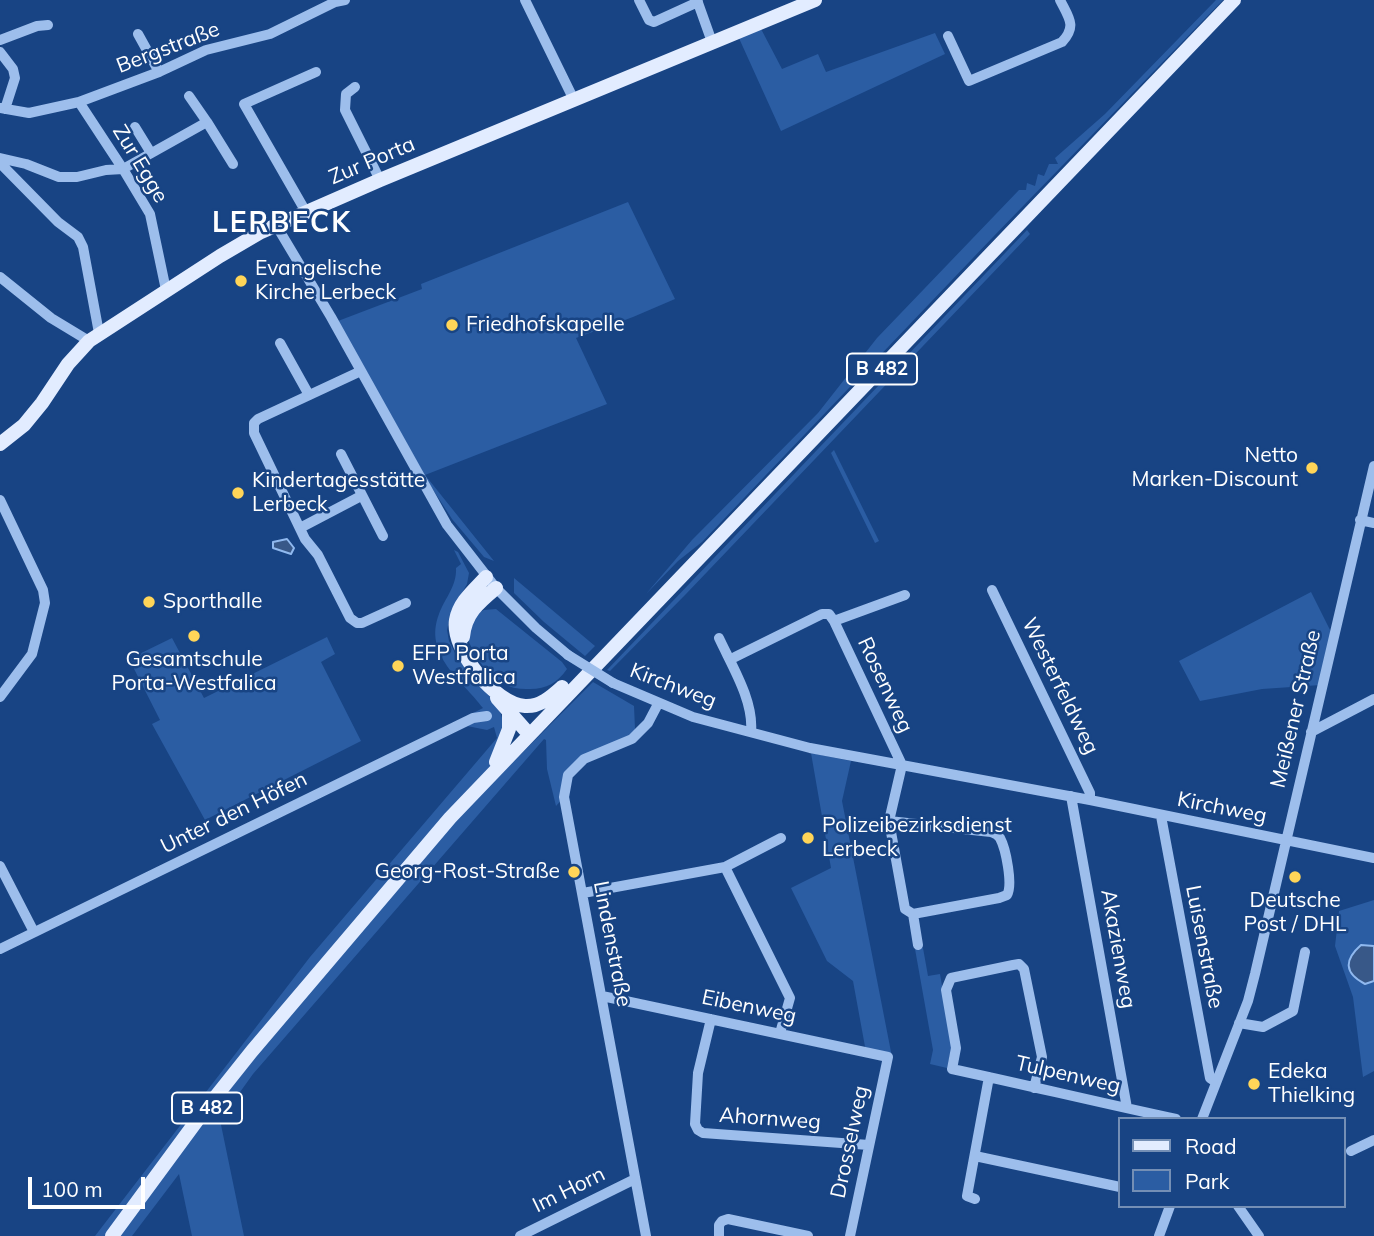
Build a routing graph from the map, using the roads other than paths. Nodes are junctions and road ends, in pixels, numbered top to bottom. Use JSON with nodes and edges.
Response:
{"nodes":[{"id":1,"x":345,"y":0,"type":"edge"},
{"id":2,"x":525,"y":0,"type":"edge"},
{"id":3,"x":639,"y":0,"type":"edge"},
{"id":4,"x":815,"y":0,"type":"edge"},
{"id":5,"x":1060,"y":0,"type":"edge"},
{"id":6,"x":1234,"y":0,"type":"edge"},
{"id":7,"x":698,"y":1,"type":"edge"},
{"id":8,"x":48,"y":25,"type":"dead end"},
{"id":9,"x":138,"y":34,"type":"dead end"},
{"id":10,"x":948,"y":36,"type":"dead end"},
{"id":11,"x":0,"y":40,"type":"edge"},
{"id":12,"x":712,"y":42,"type":"junction"},
{"id":13,"x":0,"y":52,"type":"edge"},
{"id":14,"x":159,"y":72,"type":"junction"},
{"id":15,"x":316,"y":72,"type":"dead end"},
{"id":16,"x":355,"y":87,"type":"dead end"},
{"id":17,"x":189,"y":96,"type":"dead end"},
{"id":18,"x":574,"y":100,"type":"junction"},
{"id":19,"x":79,"y":103,"type":"junction"},
{"id":20,"x":3,"y":109,"type":"edge"},
{"id":21,"x":207,"y":122,"type":"junction"},
{"id":22,"x":135,"y":127,"type":"dead end"},
{"id":23,"x":151,"y":153,"type":"junction"},
{"id":24,"x":0,"y":161,"type":"edge"},
{"id":25,"x":233,"y":164,"type":"dead end"},
{"id":26,"x":123,"y":169,"type":"junction"},
{"id":27,"x":380,"y":180,"type":"junction"},
{"id":28,"x":306,"y":212,"type":"junction"},
{"id":29,"x":276,"y":225,"type":"junction"},
{"id":30,"x":0,"y":277,"type":"edge"},
{"id":31,"x":166,"y":290,"type":"junction"},
{"id":32,"x":94,"y":337,"type":"junction"},
{"id":33,"x":280,"y":343,"type":"dead end"},
{"id":34,"x":361,"y":371,"type":"junction"},
{"id":35,"x":309,"y":395,"type":"junction"},
{"id":36,"x":0,"y":443,"type":"edge"},
{"id":37,"x":341,"y":454,"type":"dead end"},
{"id":38,"x":1374,"y":467,"type":"edge"},
{"id":39,"x":361,"y":496,"type":"junction"},
{"id":40,"x":0,"y":500,"type":"edge"},
{"id":41,"x":1360,"y":520,"type":"junction"},
{"id":42,"x":1374,"y":523,"type":"edge"},
{"id":43,"x":300,"y":528,"type":"junction"},
{"id":44,"x":383,"y":536,"type":"dead end"},
{"id":45,"x":491,"y":583,"type":"junction"},
{"id":46,"x":992,"y":590,"type":"dead end"},
{"id":47,"x":905,"y":595,"type":"dead end"},
{"id":48,"x":406,"y":603,"type":"dead end"},
{"id":49,"x":834,"y":621,"type":"junction"},
{"id":50,"x":719,"y":638,"type":"dead end"},
{"id":51,"x":735,"y":657,"type":"dead end"},
{"id":52,"x":594,"y":666,"type":"junction"},
{"id":53,"x":0,"y":697,"type":"edge"},
{"id":54,"x":1374,"y":699,"type":"edge"},
{"id":55,"x":659,"y":704,"type":"junction"},
{"id":56,"x":509,"y":708,"type":"junction"},
{"id":57,"x":487,"y":716,"type":"dead end"},
{"id":58,"x":532,"y":730,"type":"junction"},
{"id":59,"x":751,"y":732,"type":"junction"},
{"id":60,"x":1311,"y":732,"type":"junction"},
{"id":61,"x":902,"y":765,"type":"junction"},
{"id":62,"x":494,"y":769,"type":"junction"},
{"id":63,"x":1071,"y":796,"type":"junction"},
{"id":64,"x":1090,"y":800,"type":"junction"},
{"id":65,"x":1161,"y":816,"type":"junction"},
{"id":66,"x":889,"y":821,"type":"junction"},
{"id":67,"x":781,"y":838,"type":"dead end"},
{"id":68,"x":1285,"y":839,"type":"junction"},
{"id":69,"x":1374,"y":858,"type":"edge"},
{"id":70,"x":0,"y":866,"type":"edge"},
{"id":71,"x":725,"y":867,"type":"junction"},
{"id":72,"x":583,"y":893,"type":"junction"},
{"id":73,"x":913,"y":914,"type":"junction"},
{"id":74,"x":34,"y":932,"type":"junction"},
{"id":75,"x":918,"y":945,"type":"dead end"},
{"id":76,"x":0,"y":949,"type":"edge"},
{"id":77,"x":1305,"y":952,"type":"dead end"},
{"id":78,"x":602,"y":996,"type":"junction"},
{"id":79,"x":711,"y":1019,"type":"junction"},
{"id":80,"x":1239,"y":1023,"type":"junction"},
{"id":81,"x":780,"y":1033,"type":"junction"},
{"id":82,"x":888,"y":1057,"type":"joint"},
{"id":83,"x":989,"y":1077,"type":"junction"},
{"id":84,"x":1216,"y":1082,"type":"junction"},
{"id":85,"x":1034,"y":1087,"type":"junction"},
{"id":86,"x":1127,"y":1108,"type":"junction"},
{"id":87,"x":1139,"y":1115,"type":"edge"},
{"id":88,"x":1158,"y":1117,"type":"edge"},
{"id":89,"x":1203,"y":1117,"type":"edge"},
{"id":90,"x":1374,"y":1140,"type":"edge"},
{"id":91,"x":869,"y":1145,"type":"junction"},
{"id":92,"x":1351,"y":1152,"type":"dead end"},
{"id":93,"x":975,"y":1156,"type":"junction"},
{"id":94,"x":635,"y":1179,"type":"junction"},
{"id":95,"x":1118,"y":1187,"type":"edge"},
{"id":96,"x":975,"y":1199,"type":"dead end"},
{"id":97,"x":1169,"y":1208,"type":"edge"},
{"id":98,"x":1239,"y":1208,"type":"edge"},
{"id":99,"x":112,"y":1236,"type":"edge"},
{"id":100,"x":520,"y":1236,"type":"edge"},
{"id":101,"x":646,"y":1236,"type":"edge"},
{"id":102,"x":719,"y":1236,"type":"edge"},
{"id":103,"x":808,"y":1236,"type":"edge"},
{"id":104,"x":850,"y":1236,"type":"edge"},
{"id":105,"x":1159,"y":1236,"type":"edge"},
{"id":106,"x":1259,"y":1236,"type":"edge"}],
"edges":[{"from":1,"to":14,"type":"street","name":"Bergstraße"},
{"from":2,"to":18,"type":"street"},
{"from":3,"to":7,"type":"street"},
{"from":4,"to":12,"type":"main road","name":"Zur Porta"},
{"from":5,"to":10,"type":"street"},
{"from":6,"to":52,"type":"main road","number":"B 482"},
{"from":7,"to":12,"type":"street"},
{"from":8,"to":11,"type":"street"},
{"from":9,"to":14,"type":"street"},
{"from":12,"to":18,"type":"main road","name":"Zur Porta"},
{"from":13,"to":20,"type":"street"},
{"from":14,"to":19,"type":"street","name":"Bergstraße"},
{"from":15,"to":28,"type":"street"},
{"from":16,"to":27,"type":"street"},
{"from":17,"to":21,"type":"street"},
{"from":18,"to":27,"type":"main road","name":"Zur Porta"},
{"from":19,"to":20,"type":"street","name":"Bergstraße"},
{"from":19,"to":26,"type":"street","name":"Zur Egge"},
{"from":21,"to":23,"type":"street"},
{"from":21,"to":25,"type":"street"},
{"from":22,"to":23,"type":"street"},
{"from":23,"to":26,"type":"street"},
{"from":24,"to":26,"type":"street"},
{"from":24,"to":32,"type":"street"},
{"from":26,"to":31,"type":"street","name":"Zur Egge"},
{"from":27,"to":28,"type":"main road","name":"Zur Porta"},
{"from":28,"to":29,"type":"main road","name":"Zur Porta"},
{"from":29,"to":31,"type":"main road","name":"Zur Porta"},
{"from":29,"to":34,"type":"street","name":"Kirchweg"},
{"from":30,"to":32,"type":"street"},
{"from":31,"to":32,"type":"main road","name":"Zur Porta"},
{"from":32,"to":36,"type":"main road","name":"Zur Porta"},
{"from":33,"to":35,"type":"street"},
{"from":34,"to":35,"type":"street"},
{"from":34,"to":45,"type":"street","name":"Kirchweg"},
{"from":35,"to":43,"type":"street"},
{"from":37,"to":39,"type":"street"},
{"from":38,"to":41,"type":"street","name":"Meißener Straße"},
{"from":39,"to":43,"type":"street"},
{"from":39,"to":44,"type":"street"},
{"from":40,"to":53,"type":"street"},
{"from":41,"to":42,"type":"street"},
{"from":41,"to":60,"type":"street","name":"Meißener Straße"},
{"from":43,"to":48,"type":"street"},
{"from":45,"to":55,"type":"street","name":"Kirchweg","bridge":true},
{"from":45,"to":56,"type":"main road"},
{"from":46,"to":64,"type":"street","name":"Westerfeldweg"},
{"from":47,"to":49,"type":"street","name":"Rosenweg"},
{"from":49,"to":51,"type":"street","name":"Rosenweg"},
{"from":49,"to":61,"type":"street","name":"Rosenweg"},
{"from":50,"to":59,"type":"street"},
{"from":52,"to":56,"type":"main road"},
{"from":52,"to":58,"type":"main road","number":"B 482"},
{"from":54,"to":60,"type":"street"},
{"from":55,"to":59,"type":"street","name":"Kirchweg"},
{"from":55,"to":72,"type":"street","name":"Lindenstraße"},
{"from":56,"to":58,"type":"main road"},
{"from":56,"to":62,"type":"main road"},
{"from":57,"to":74,"type":"street","name":"Unter den Höfen"},
{"from":58,"to":62,"type":"main road","number":"B 482"},
{"from":59,"to":61,"type":"street","name":"Kirchweg"},
{"from":60,"to":68,"type":"street","name":"Meißener Straße"},
{"from":61,"to":63,"type":"street","name":"Kirchweg"},
{"from":61,"to":66,"type":"street"},
{"from":62,"to":99,"type":"main road","number":"B 482"},
{"from":63,"to":64,"type":"street","name":"Kirchweg"},
{"from":63,"to":86,"type":"street","name":"Akazienweg"},
{"from":64,"to":65,"type":"street","name":"Kirchweg"},
{"from":65,"to":68,"type":"street","name":"Kirchweg"},
{"from":65,"to":84,"type":"street","name":"Luisenstraße"},
{"from":66,"to":73,"type":"street"},
{"from":66,"to":73,"type":"street"},
{"from":67,"to":71,"type":"street"},
{"from":68,"to":69,"type":"street","name":"Kirchweg"},
{"from":68,"to":80,"type":"street","name":"Meißener Straße"},
{"from":70,"to":74,"type":"street"},
{"from":71,"to":72,"type":"street"},
{"from":71,"to":81,"type":"street"},
{"from":72,"to":78,"type":"street","name":"Lindenstraße"},
{"from":73,"to":75,"type":"street"},
{"from":74,"to":76,"type":"street","name":"Unter den Höfen"},
{"from":77,"to":80,"type":"street"},
{"from":78,"to":79,"type":"street","name":"Eibenweg"},
{"from":78,"to":94,"type":"street","name":"Lindenstraße"},
{"from":79,"to":81,"type":"street","name":"Eibenweg"},
{"from":79,"to":91,"type":"street","name":"Ahornweg"},
{"from":80,"to":84,"type":"street","name":"Meißener Straße"},
{"from":81,"to":82,"type":"street","name":"Eibenweg"},
{"from":82,"to":91,"type":"street","name":"Drosselweg"},
{"from":83,"to":85,"type":"street","name":"Tulpenweg"},
{"from":83,"to":85,"type":"street","name":"Tulpenweg"},
{"from":83,"to":93,"type":"street"},
{"from":84,"to":89,"type":"street","name":"Meißener Straße"},
{"from":85,"to":86,"type":"street","name":"Tulpenweg"},
{"from":86,"to":87,"type":"street","name":"Tulpenweg"},
{"from":87,"to":88,"type":"street","name":"Tulpenweg"},
{"from":90,"to":92,"type":"street"},
{"from":91,"to":104,"type":"street","name":"Drosselweg"},
{"from":93,"to":95,"type":"street"},
{"from":93,"to":96,"type":"street"},
{"from":94,"to":100,"type":"street","name":"Im Horn"},
{"from":94,"to":101,"type":"street","name":"Lindenstraße"},
{"from":97,"to":105,"type":"street"},
{"from":98,"to":106,"type":"street"},
{"from":102,"to":103,"type":"street"}]}
